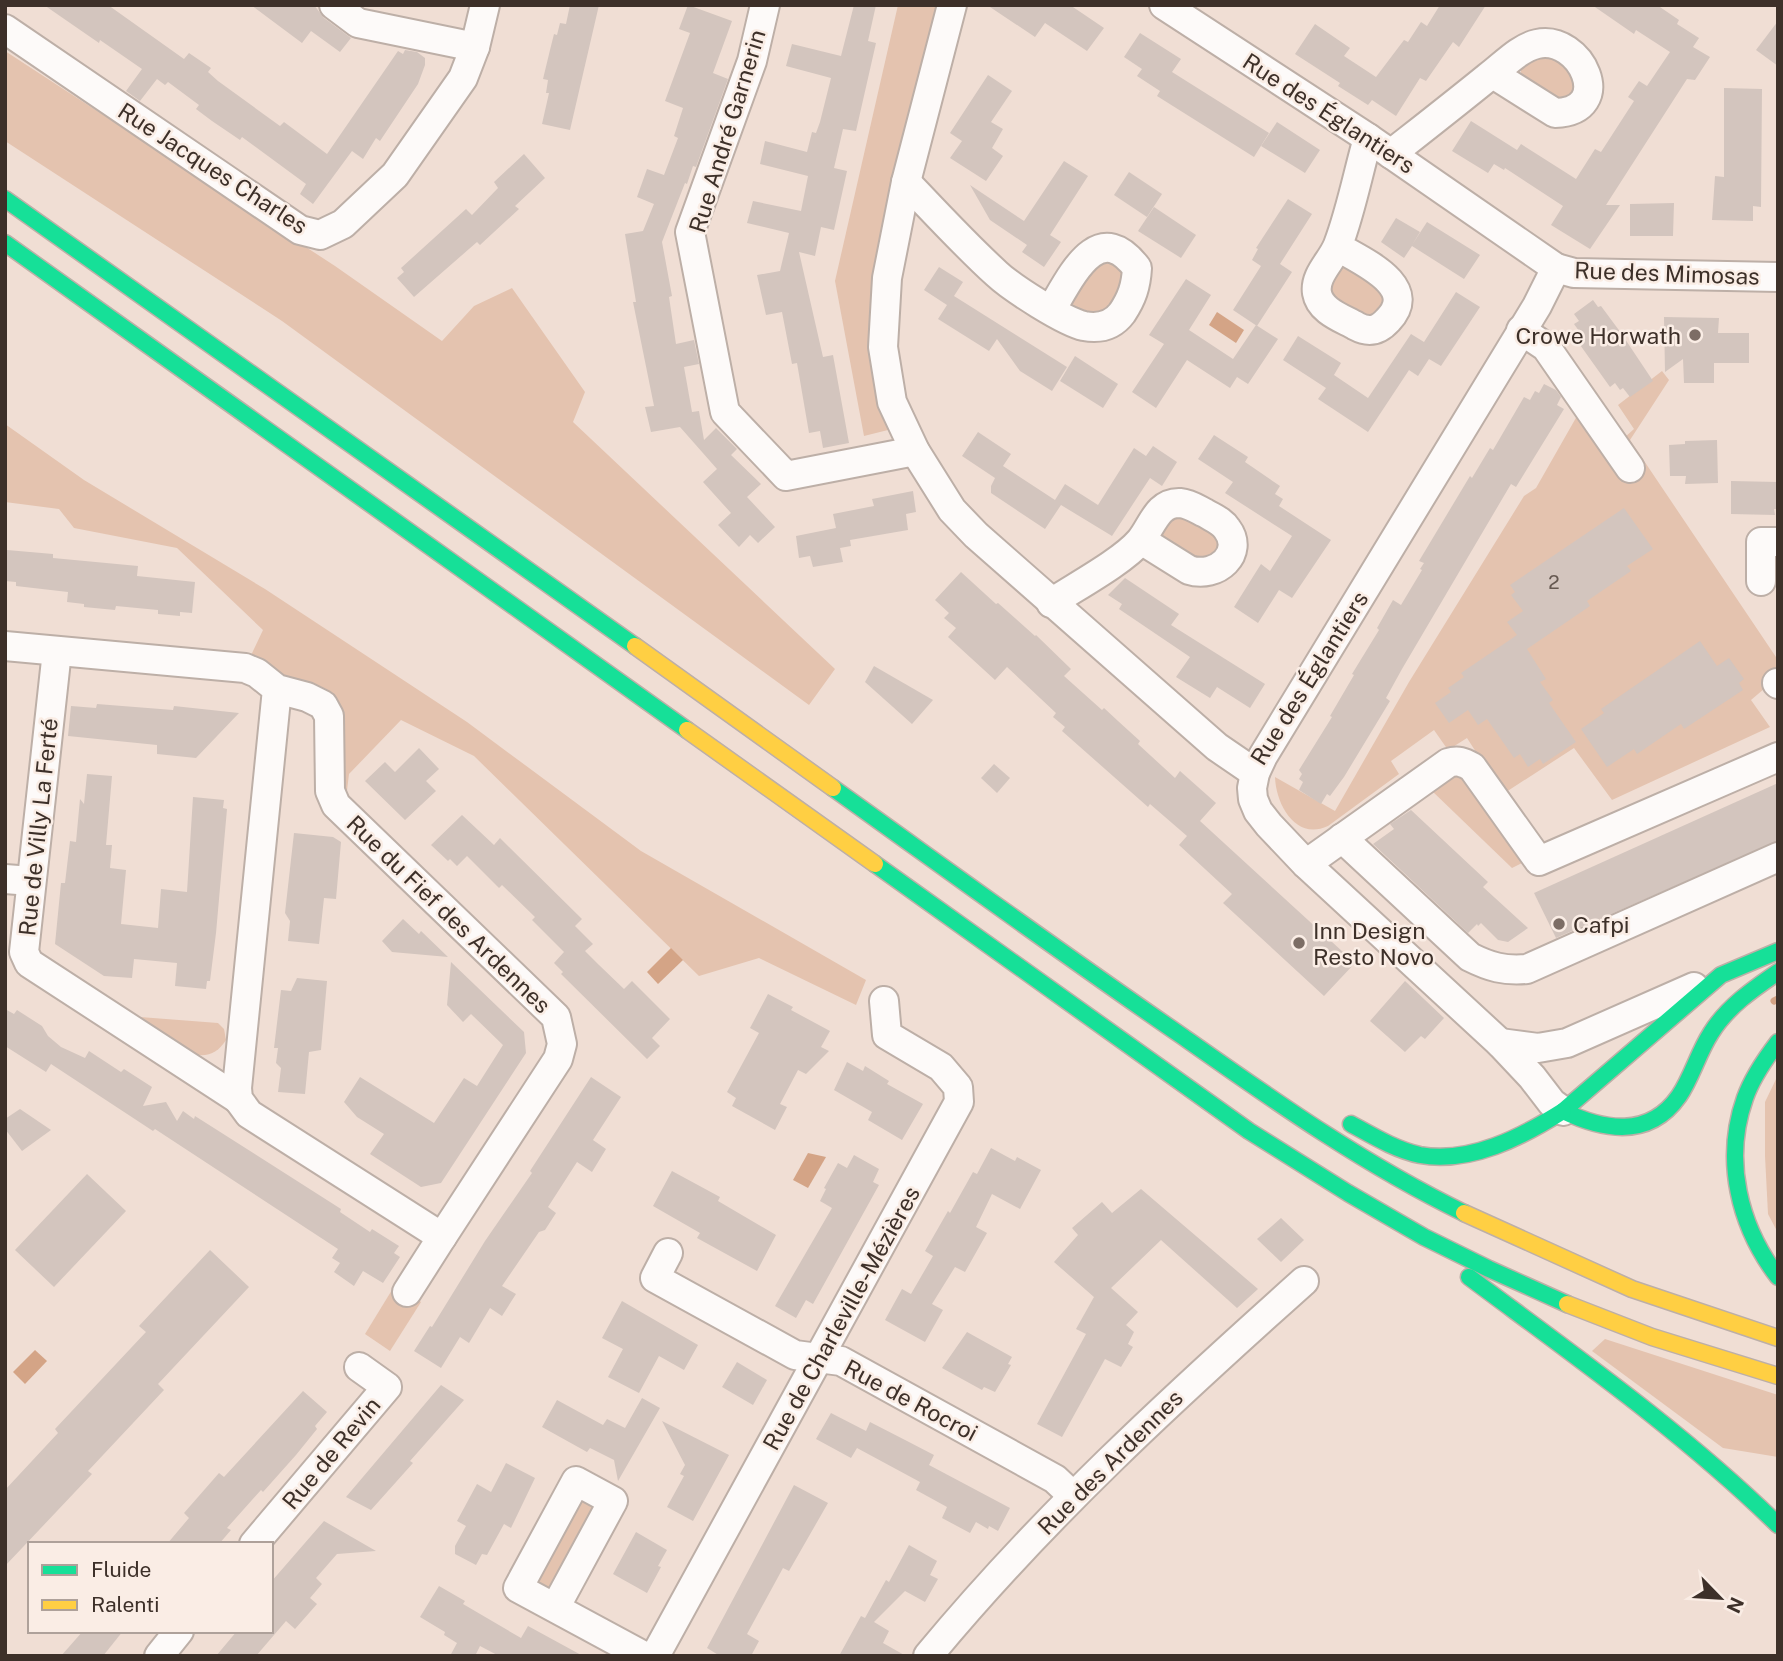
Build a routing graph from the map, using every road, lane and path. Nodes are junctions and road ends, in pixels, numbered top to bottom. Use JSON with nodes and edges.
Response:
{"nodes":[{"id":1,"x":334,"y":5,"type":"edge"},
{"id":2,"x":485,"y":5,"type":"edge"},
{"id":3,"x":765,"y":5,"type":"edge"},
{"id":4,"x":952,"y":5,"type":"edge"},
{"id":5,"x":1164,"y":5,"type":"edge"},
{"id":6,"x":5,"y":29,"type":"edge"},
{"id":7,"x":475,"y":47,"type":"junction"},
{"id":8,"x":1493,"y":74,"type":"dead end"},
{"id":9,"x":1368,"y":138,"type":"junction"},
{"id":10,"x":1391,"y":153,"type":"junction"},
{"id":11,"x":906,"y":183,"type":"junction"},
{"id":12,"x":5,"y":199,"type":"edge"},
{"id":13,"x":5,"y":243,"type":"edge"},
{"id":14,"x":1338,"y":247,"type":"dead end"},
{"id":15,"x":1556,"y":268,"type":"junction"},
{"id":16,"x":1778,"y":277,"type":"edge"},
{"id":17,"x":1051,"y":310,"type":"dead end"},
{"id":18,"x":1521,"y":330,"type":"junction"},
{"id":19,"x":915,"y":451,"type":"junction"},
{"id":20,"x":1630,"y":468,"type":"dead end"},
{"id":21,"x":1141,"y":540,"type":"dead end"},
{"id":22,"x":1778,"y":542,"type":"edge"},
{"id":23,"x":1761,"y":581,"type":"dead end"},
{"id":24,"x":1051,"y":603,"type":"junction"},
{"id":25,"x":5,"y":646,"type":"edge"},
{"id":26,"x":57,"y":651,"type":"junction"},
{"id":27,"x":277,"y":689,"type":"junction"},
{"id":28,"x":1778,"y":757,"type":"edge"},
{"id":29,"x":1255,"y":773,"type":"junction"},
{"id":30,"x":1342,"y":838,"type":"junction"},
{"id":31,"x":1778,"y":857,"type":"edge"},
{"id":32,"x":1306,"y":864,"type":"junction"},
{"id":33,"x":18,"y":880,"type":"edge"},
{"id":34,"x":1778,"y":951,"type":"edge"},
{"id":35,"x":1778,"y":972,"type":"edge"},
{"id":36,"x":1721,"y":975,"type":"junction"},
{"id":37,"x":1115,"y":990,"type":"junction"},
{"id":38,"x":884,"y":1000,"type":"dead end"},
{"id":39,"x":1778,"y":1042,"type":"edge"},
{"id":40,"x":1500,"y":1043,"type":"junction"},
{"id":41,"x":1269,"y":1077,"type":"dead end"},
{"id":42,"x":238,"y":1099,"type":"junction"},
{"id":43,"x":1563,"y":1111,"type":"junction"},
{"id":44,"x":1340,"y":1118,"type":"dead end"},
{"id":45,"x":1393,"y":1219,"type":"junction"},
{"id":46,"x":442,"y":1237,"type":"junction"},
{"id":47,"x":668,"y":1253,"type":"dead end"},
{"id":48,"x":1778,"y":1276,"type":"edge"},
{"id":49,"x":1304,"y":1281,"type":"dead end"},
{"id":50,"x":407,"y":1293,"type":"dead end"},
{"id":51,"x":1778,"y":1338,"type":"edge"},
{"id":52,"x":819,"y":1358,"type":"junction"},
{"id":53,"x":359,"y":1367,"type":"dead end"},
{"id":54,"x":1778,"y":1376,"type":"edge"},
{"id":55,"x":1073,"y":1496,"type":"junction"},
{"id":56,"x":1778,"y":1525,"type":"edge"},
{"id":57,"x":256,"y":1542,"type":"edge"},
{"id":58,"x":555,"y":1608,"type":"dead end"},
{"id":59,"x":178,"y":1633,"type":"edge"},
{"id":60,"x":159,"y":1656,"type":"edge"},
{"id":61,"x":644,"y":1656,"type":"edge"},
{"id":62,"x":655,"y":1656,"type":"edge"},
{"id":63,"x":928,"y":1656,"type":"edge"}],
"edges":[{"from":1,"to":7,"type":"street"},
{"from":2,"to":7,"type":"street","name":"Rue Jacques Charles"},
{"from":3,"to":19,"type":"street","name":"Rue André Garnerin"},
{"from":4,"to":11,"type":"street","name":"Rue des Églantiers"},
{"from":5,"to":9,"type":"street","name":"Rue des Églantiers"},
{"from":6,"to":7,"type":"street","name":"Rue Jacques Charles"},
{"from":8,"to":10,"type":"street"},
{"from":9,"to":10,"type":"street","name":"Rue des Églantiers"},
{"from":9,"to":14,"type":"street"},
{"from":10,"to":15,"type":"street","name":"Rue des Églantiers"},
{"from":11,"to":17,"type":"street"},
{"from":11,"to":19,"type":"street","name":"Rue des Églantiers"},
{"from":12,"to":37,"type":"main road"},
{"from":13,"to":45,"type":"main road"},
{"from":15,"to":16,"type":"street","name":"Rue des Mimosas"},
{"from":15,"to":18,"type":"street","name":"Rue des Églantiers"},
{"from":18,"to":20,"type":"street"},
{"from":18,"to":29,"type":"street","name":"Rue des Églantiers"},
{"from":19,"to":24,"type":"street","name":"Rue des Églantiers"},
{"from":21,"to":24,"type":"street"},
{"from":22,"to":23,"type":"street"},
{"from":24,"to":29,"type":"street","name":"Rue des Églantiers"},
{"from":25,"to":26,"type":"street","name":"Rue du Fief des Ardennes"},
{"from":26,"to":27,"type":"street","name":"Rue du Fief des Ardennes"},
{"from":26,"to":33,"type":"street","name":"Rue de Villy La Ferté"},
{"from":27,"to":42,"type":"street"},
{"from":27,"to":46,"type":"street","name":"Rue du Fief des Ardennes"},
{"from":28,"to":30,"type":"street"},
{"from":29,"to":32,"type":"street"},
{"from":30,"to":31,"type":"street"},
{"from":30,"to":32,"type":"street"},
{"from":32,"to":40,"type":"street"},
{"from":33,"to":42,"type":"street","name":"Rue de Villy La Ferté"},
{"from":34,"to":36,"type":"main road"},
{"from":35,"to":43,"type":"main road"},
{"from":36,"to":40,"type":"street"},
{"from":36,"to":43,"type":"main road"},
{"from":37,"to":41,"type":"main road"},
{"from":37,"to":51,"type":"main road"},
{"from":38,"to":52,"type":"street","name":"Rue de Charleville-Mézières"},
{"from":39,"to":48,"type":"main road"},
{"from":40,"to":43,"type":"street"},
{"from":42,"to":46,"type":"street"},
{"from":43,"to":44,"type":"main road"},
{"from":45,"to":54,"type":"main road"},
{"from":45,"to":56,"type":"main road"},
{"from":46,"to":50,"type":"street","name":"Rue du Fief des Ardennes"},
{"from":47,"to":52,"type":"street","name":"Rue de Rocroi"},
{"from":49,"to":55,"type":"street","name":"Rue des Ardennes"},
{"from":52,"to":55,"type":"street","name":"Rue de Rocroi"},
{"from":52,"to":62,"type":"street","name":"Rue de Charleville-Mézières"},
{"from":53,"to":57,"type":"street","name":"Rue de Revin"},
{"from":55,"to":63,"type":"street","name":"Rue des Ardennes"},
{"from":58,"to":61,"type":"street"},
{"from":59,"to":60,"type":"street"}]}
